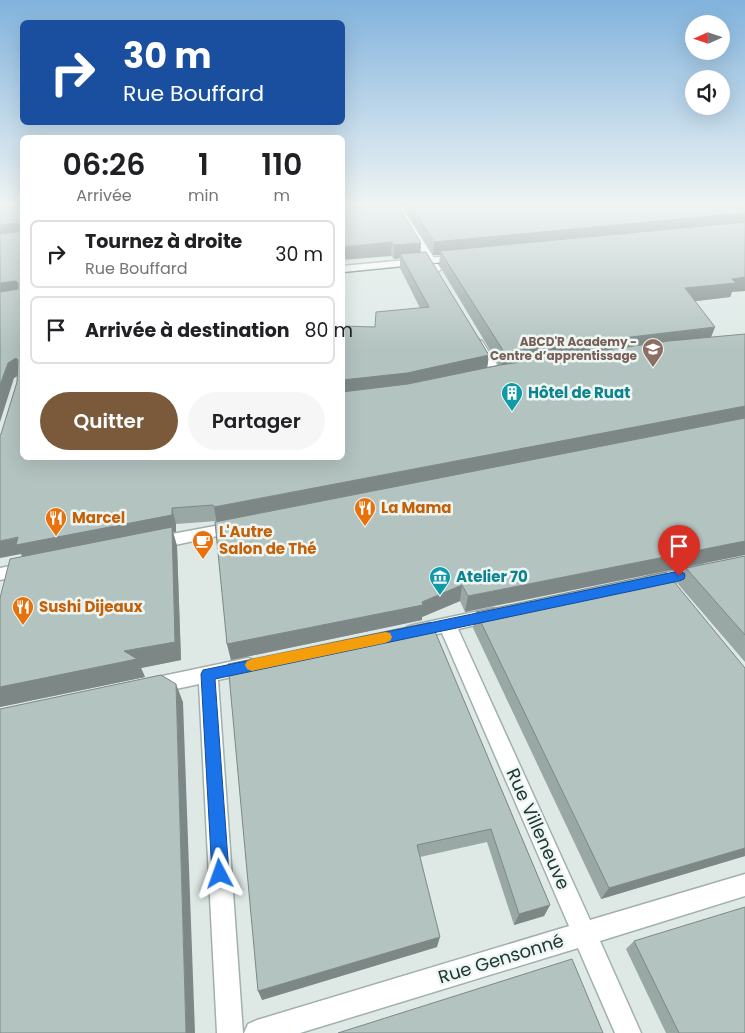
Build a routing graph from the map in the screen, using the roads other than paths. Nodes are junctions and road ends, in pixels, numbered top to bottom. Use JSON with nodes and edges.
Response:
{"nodes":[{"id":1,"x":426,"y":252,"type":"edge"},
{"id":2,"x":470,"y":257,"type":"edge"},
{"id":3,"x":431,"y":260,"type":"junction"},
{"id":4,"x":345,"y":269,"type":"edge"},
{"id":5,"x":440,"y":276,"type":"edge"},
{"id":6,"x":473,"y":334,"type":"edge"},
{"id":7,"x":496,"y":374,"type":"edge"},
{"id":8,"x":255,"y":523,"type":"edge"},
{"id":9,"x":137,"y":546,"type":"edge"},
{"id":10,"x":39,"y":566,"type":"edge"},
{"id":11,"x":718,"y":568,"type":"edge"},
{"id":12,"x":0,"y":574,"type":"edge"},
{"id":13,"x":663,"y":580,"type":"junction"},
{"id":14,"x":635,"y":585,"type":"edge"},
{"id":15,"x":676,"y":595,"type":"edge"},
{"id":16,"x":513,"y":611,"type":"edge"},
{"id":17,"x":447,"y":624,"type":"junction"},
{"id":18,"x":399,"y":634,"type":"edge"},
{"id":19,"x":265,"y":662,"type":"edge"},
{"id":20,"x":208,"y":674,"type":"junction"},
{"id":21,"x":132,"y":690,"type":"edge"},
{"id":22,"x":745,"y":885,"type":"edge"},
{"id":23,"x":584,"y":934,"type":"junction"},
{"id":24,"x":230,"y":1033,"type":"edge"},
{"id":25,"x":257,"y":1033,"type":"edge"},
{"id":26,"x":628,"y":1033,"type":"edge"}],
"edges":[{"from":1,"to":3,"type":"street"},
{"from":2,"to":3,"type":"street"},
{"from":3,"to":4,"type":"street"},
{"from":3,"to":5,"type":"street"},
{"from":6,"to":7,"type":"street"},
{"from":8,"to":9,"type":"street"},
{"from":10,"to":12,"type":"street"},
{"from":11,"to":13,"type":"street"},
{"from":13,"to":14,"type":"street"},
{"from":13,"to":15,"type":"street"},
{"from":16,"to":17,"type":"street"},
{"from":17,"to":18,"type":"street"},
{"from":17,"to":23,"type":"street","name":"Rue Villeneuve"},
{"from":19,"to":20,"type":"street"},
{"from":20,"to":21,"type":"street"},
{"from":20,"to":24,"type":"street"},
{"from":22,"to":23,"type":"street","name":"Rue Gensonné"},
{"from":23,"to":25,"type":"street","name":"Rue Gensonné"},
{"from":23,"to":26,"type":"street","name":"Rue Villeneuve"}]}
